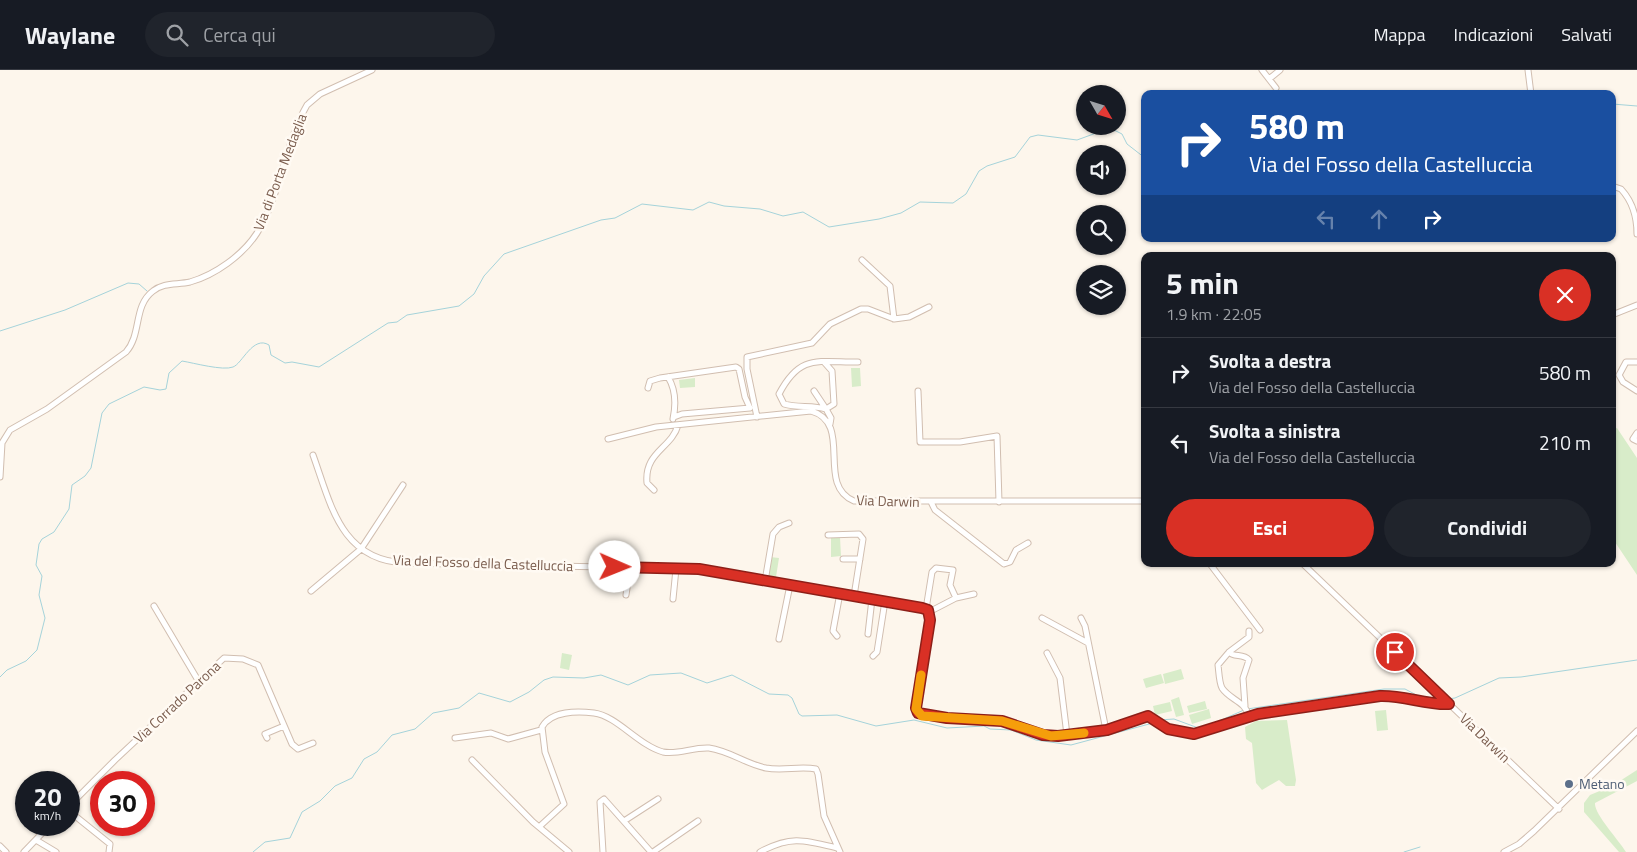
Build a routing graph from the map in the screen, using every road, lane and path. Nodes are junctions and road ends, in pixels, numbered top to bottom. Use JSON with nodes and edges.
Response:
{"nodes":[{"id":1,"x":372,"y":70,"type":"edge"},
{"id":2,"x":1262,"y":70,"type":"edge"},
{"id":3,"x":1280,"y":70,"type":"edge"},
{"id":4,"x":1528,"y":70,"type":"edge"},
{"id":5,"x":1269,"y":78,"type":"junction"},
{"id":6,"x":1276,"y":88,"type":"dead end"},
{"id":7,"x":1530,"y":90,"type":"edge"},
{"id":8,"x":1616,"y":188,"type":"edge"},
{"id":9,"x":1637,"y":234,"type":"edge"},
{"id":10,"x":862,"y":260,"type":"dead end"},
{"id":11,"x":1637,"y":306,"type":"edge"},
{"id":12,"x":929,"y":307,"type":"dead end"},
{"id":13,"x":893,"y":311,"type":"junction"},
{"id":14,"x":1616,"y":314,"type":"edge"},
{"id":15,"x":888,"y":318,"type":"junction"},
{"id":16,"x":894,"y":319,"type":"junction"},
{"id":17,"x":824,"y":362,"type":"junction"},
{"id":18,"x":858,"y":362,"type":"dead end"},
{"id":19,"x":1637,"y":362,"type":"edge"},
{"id":20,"x":668,"y":377,"type":"junction"},
{"id":21,"x":648,"y":388,"type":"dead end"},
{"id":22,"x":814,"y":391,"type":"dead end"},
{"id":23,"x":918,"y":391,"type":"dead end"},
{"id":24,"x":1637,"y":391,"type":"edge"},
{"id":25,"x":826,"y":409,"type":"junction"},
{"id":26,"x":757,"y":416,"type":"junction"},
{"id":27,"x":674,"y":417,"type":"junction"},
{"id":28,"x":678,"y":424,"type":"junction"},
{"id":29,"x":830,"y":424,"type":"junction"},
{"id":30,"x":670,"y":425,"type":"junction"},
{"id":31,"x":1637,"y":433,"type":"edge"},
{"id":32,"x":608,"y":439,"type":"dead end"},
{"id":33,"x":1637,"y":441,"type":"edge"},
{"id":34,"x":313,"y":455,"type":"dead end"},
{"id":35,"x":0,"y":478,"type":"edge"},
{"id":36,"x":403,"y":485,"type":"dead end"},
{"id":37,"x":654,"y":490,"type":"dead end"},
{"id":38,"x":1141,"y":501,"type":"edge"},
{"id":39,"x":931,"y":502,"type":"junction"},
{"id":40,"x":999,"y":502,"type":"junction"},
{"id":41,"x":789,"y":523,"type":"dead end"},
{"id":42,"x":828,"y":535,"type":"dead end"},
{"id":43,"x":1028,"y":543,"type":"dead end"},
{"id":44,"x":361,"y":549,"type":"junction"},
{"id":45,"x":860,"y":559,"type":"junction"},
{"id":46,"x":843,"y":560,"type":"dead end"},
{"id":47,"x":1212,"y":567,"type":"edge"},
{"id":48,"x":1306,"y":567,"type":"edge"},
{"id":49,"x":630,"y":568,"type":"junction"},
{"id":50,"x":676,"y":568,"type":"junction"},
{"id":51,"x":765,"y":581,"type":"junction"},
{"id":52,"x":790,"y":585,"type":"junction"},
{"id":53,"x":310,"y":591,"type":"dead end"},
{"id":54,"x":840,"y":594,"type":"junction"},
{"id":55,"x":974,"y":594,"type":"dead end"},
{"id":56,"x":626,"y":595,"type":"dead end"},
{"id":57,"x":854,"y":596,"type":"junction"},
{"id":58,"x":956,"y":598,"type":"junction"},
{"id":59,"x":672,"y":599,"type":"dead end"},
{"id":60,"x":872,"y":599,"type":"junction"},
{"id":61,"x":885,"y":601,"type":"junction"},
{"id":62,"x":154,"y":606,"type":"dead end"},
{"id":63,"x":928,"y":611,"type":"junction"},
{"id":64,"x":1042,"y":618,"type":"dead end"},
{"id":65,"x":1081,"y":618,"type":"dead end"},
{"id":66,"x":1260,"y":630,"type":"dead end"},
{"id":67,"x":1249,"y":631,"type":"dead end"},
{"id":68,"x":868,"y":634,"type":"dead end"},
{"id":69,"x":837,"y":636,"type":"dead end"},
{"id":70,"x":779,"y":639,"type":"dead end"},
{"id":71,"x":1088,"y":643,"type":"junction"},
{"id":72,"x":1229,"y":652,"type":"junction"},
{"id":73,"x":1047,"y":653,"type":"dead end"},
{"id":74,"x":873,"y":656,"type":"dead end"},
{"id":75,"x":199,"y":682,"type":"junction"},
{"id":76,"x":1449,"y":704,"type":"junction"},
{"id":77,"x":1246,"y":708,"type":"junction"},
{"id":78,"x":1249,"y":716,"type":"junction"},
{"id":79,"x":284,"y":726,"type":"junction"},
{"id":80,"x":541,"y":730,"type":"junction"},
{"id":81,"x":1106,"y":730,"type":"junction"},
{"id":82,"x":1637,"y":731,"type":"edge"},
{"id":83,"x":1067,"y":735,"type":"junction"},
{"id":84,"x":267,"y":738,"type":"dead end"},
{"id":85,"x":455,"y":738,"type":"dead end"},
{"id":86,"x":313,"y":743,"type":"dead end"},
{"id":87,"x":472,"y":760,"type":"dead end"},
{"id":88,"x":80,"y":796,"type":"edge"},
{"id":89,"x":658,"y":799,"type":"dead end"},
{"id":90,"x":1559,"y":809,"type":"junction"},
{"id":91,"x":80,"y":820,"type":"edge"},
{"id":92,"x":624,"y":821,"type":"junction"},
{"id":93,"x":698,"y":821,"type":"dead end"},
{"id":94,"x":539,"y":827,"type":"junction"},
{"id":95,"x":40,"y":836,"type":"edge"},
{"id":96,"x":36,"y":840,"type":"junction"},
{"id":97,"x":0,"y":846,"type":"edge"},
{"id":98,"x":838,"y":850,"type":"edge"},
{"id":99,"x":6,"y":852,"type":"edge"},
{"id":100,"x":24,"y":852,"type":"edge"},
{"id":101,"x":56,"y":852,"type":"edge"},
{"id":102,"x":109,"y":852,"type":"edge"},
{"id":103,"x":569,"y":852,"type":"edge"},
{"id":104,"x":603,"y":852,"type":"edge"},
{"id":105,"x":652,"y":852,"type":"edge"},
{"id":106,"x":760,"y":852,"type":"edge"},
{"id":107,"x":1504,"y":852,"type":"edge"}],
"edges":[{"from":1,"to":35,"type":"street","name":"Via di Porta Medaglia"},
{"from":2,"to":5,"type":"street"},
{"from":3,"to":5,"type":"street"},
{"from":4,"to":7,"type":"street"},
{"from":5,"to":6,"type":"street"},
{"from":8,"to":9,"type":"street"},
{"from":10,"to":13,"type":"street"},
{"from":11,"to":14,"type":"street"},
{"from":12,"to":16,"type":"street"},
{"from":13,"to":15,"type":"street"},
{"from":13,"to":16,"type":"street"},
{"from":15,"to":16,"type":"street"},
{"from":15,"to":26,"type":"street"},
{"from":17,"to":18,"type":"street"},
{"from":17,"to":25,"type":"street"},
{"from":17,"to":25,"type":"street"},
{"from":19,"to":24,"type":"street"},
{"from":20,"to":21,"type":"street"},
{"from":20,"to":27,"type":"street"},
{"from":20,"to":27,"type":"street"},
{"from":22,"to":25,"type":"street"},
{"from":23,"to":40,"type":"street"},
{"from":25,"to":29,"type":"street"},
{"from":26,"to":28,"type":"street"},
{"from":26,"to":29,"type":"street"},
{"from":27,"to":30,"type":"street"},
{"from":28,"to":30,"type":"street"},
{"from":28,"to":37,"type":"street"},
{"from":29,"to":39,"type":"street","name":"Via Darwin"},
{"from":30,"to":32,"type":"street"},
{"from":31,"to":33,"type":"street"},
{"from":34,"to":44,"type":"street","name":"Via del Fosso della Castelluccia"},
{"from":36,"to":44,"type":"street"},
{"from":38,"to":40,"type":"street","name":"Via Darwin"},
{"from":39,"to":40,"type":"street","name":"Via Darwin"},
{"from":39,"to":43,"type":"street"},
{"from":41,"to":51,"type":"street"},
{"from":42,"to":45,"type":"street"},
{"from":44,"to":49,"type":"street","name":"Via del Fosso della Castelluccia"},
{"from":44,"to":53,"type":"street"},
{"from":45,"to":46,"type":"street"},
{"from":45,"to":57,"type":"street"},
{"from":47,"to":66,"type":"street"},
{"from":48,"to":76,"type":"street","name":"Via Darwin"},
{"from":49,"to":50,"type":"street","name":"Via del Fosso della Castelluccia"},
{"from":49,"to":56,"type":"street"},
{"from":50,"to":51,"type":"street","name":"Via del Fosso della Castelluccia"},
{"from":50,"to":59,"type":"street"},
{"from":51,"to":52,"type":"street","name":"Via del Fosso della Castelluccia"},
{"from":52,"to":54,"type":"street","name":"Via del Fosso della Castelluccia"},
{"from":52,"to":70,"type":"street"},
{"from":54,"to":57,"type":"street","name":"Via del Fosso della Castelluccia"},
{"from":54,"to":69,"type":"street"},
{"from":55,"to":58,"type":"street"},
{"from":57,"to":60,"type":"street","name":"Via del Fosso della Castelluccia"},
{"from":58,"to":63,"type":"street"},
{"from":58,"to":63,"type":"street"},
{"from":60,"to":61,"type":"street","name":"Via del Fosso della Castelluccia"},
{"from":60,"to":68,"type":"street"},
{"from":61,"to":63,"type":"street","name":"Via del Fosso della Castelluccia"},
{"from":61,"to":74,"type":"street"},
{"from":62,"to":75,"type":"street"},
{"from":63,"to":83,"type":"street"},
{"from":64,"to":71,"type":"street"},
{"from":65,"to":71,"type":"street"},
{"from":67,"to":72,"type":"street"},
{"from":71,"to":81,"type":"street"},
{"from":72,"to":77,"type":"street"},
{"from":72,"to":77,"type":"street"},
{"from":73,"to":83,"type":"street"},
{"from":75,"to":79,"type":"street","name":"Via Corrado Parona"},
{"from":75,"to":88,"type":"street","name":"Via Corrado Parona"},
{"from":76,"to":78,"type":"street"},
{"from":76,"to":90,"type":"street","name":"Via Darwin"},
{"from":77,"to":78,"type":"street"},
{"from":78,"to":81,"type":"street"},
{"from":79,"to":84,"type":"street"},
{"from":79,"to":86,"type":"street","name":"Via Corrado Parona"},
{"from":80,"to":85,"type":"street"},
{"from":80,"to":94,"type":"street"},
{"from":80,"to":98,"type":"street"},
{"from":81,"to":83,"type":"street"},
{"from":82,"to":90,"type":"street"},
{"from":87,"to":94,"type":"street"},
{"from":89,"to":92,"type":"street"},
{"from":90,"to":107,"type":"street"},
{"from":91,"to":102,"type":"street"},
{"from":92,"to":104,"type":"street"},
{"from":92,"to":105,"type":"street"},
{"from":93,"to":105,"type":"street"},
{"from":94,"to":103,"type":"street"},
{"from":95,"to":96,"type":"street"},
{"from":96,"to":100,"type":"street"},
{"from":96,"to":101,"type":"street"},
{"from":97,"to":99,"type":"street"},
{"from":98,"to":106,"type":"street"}]}
